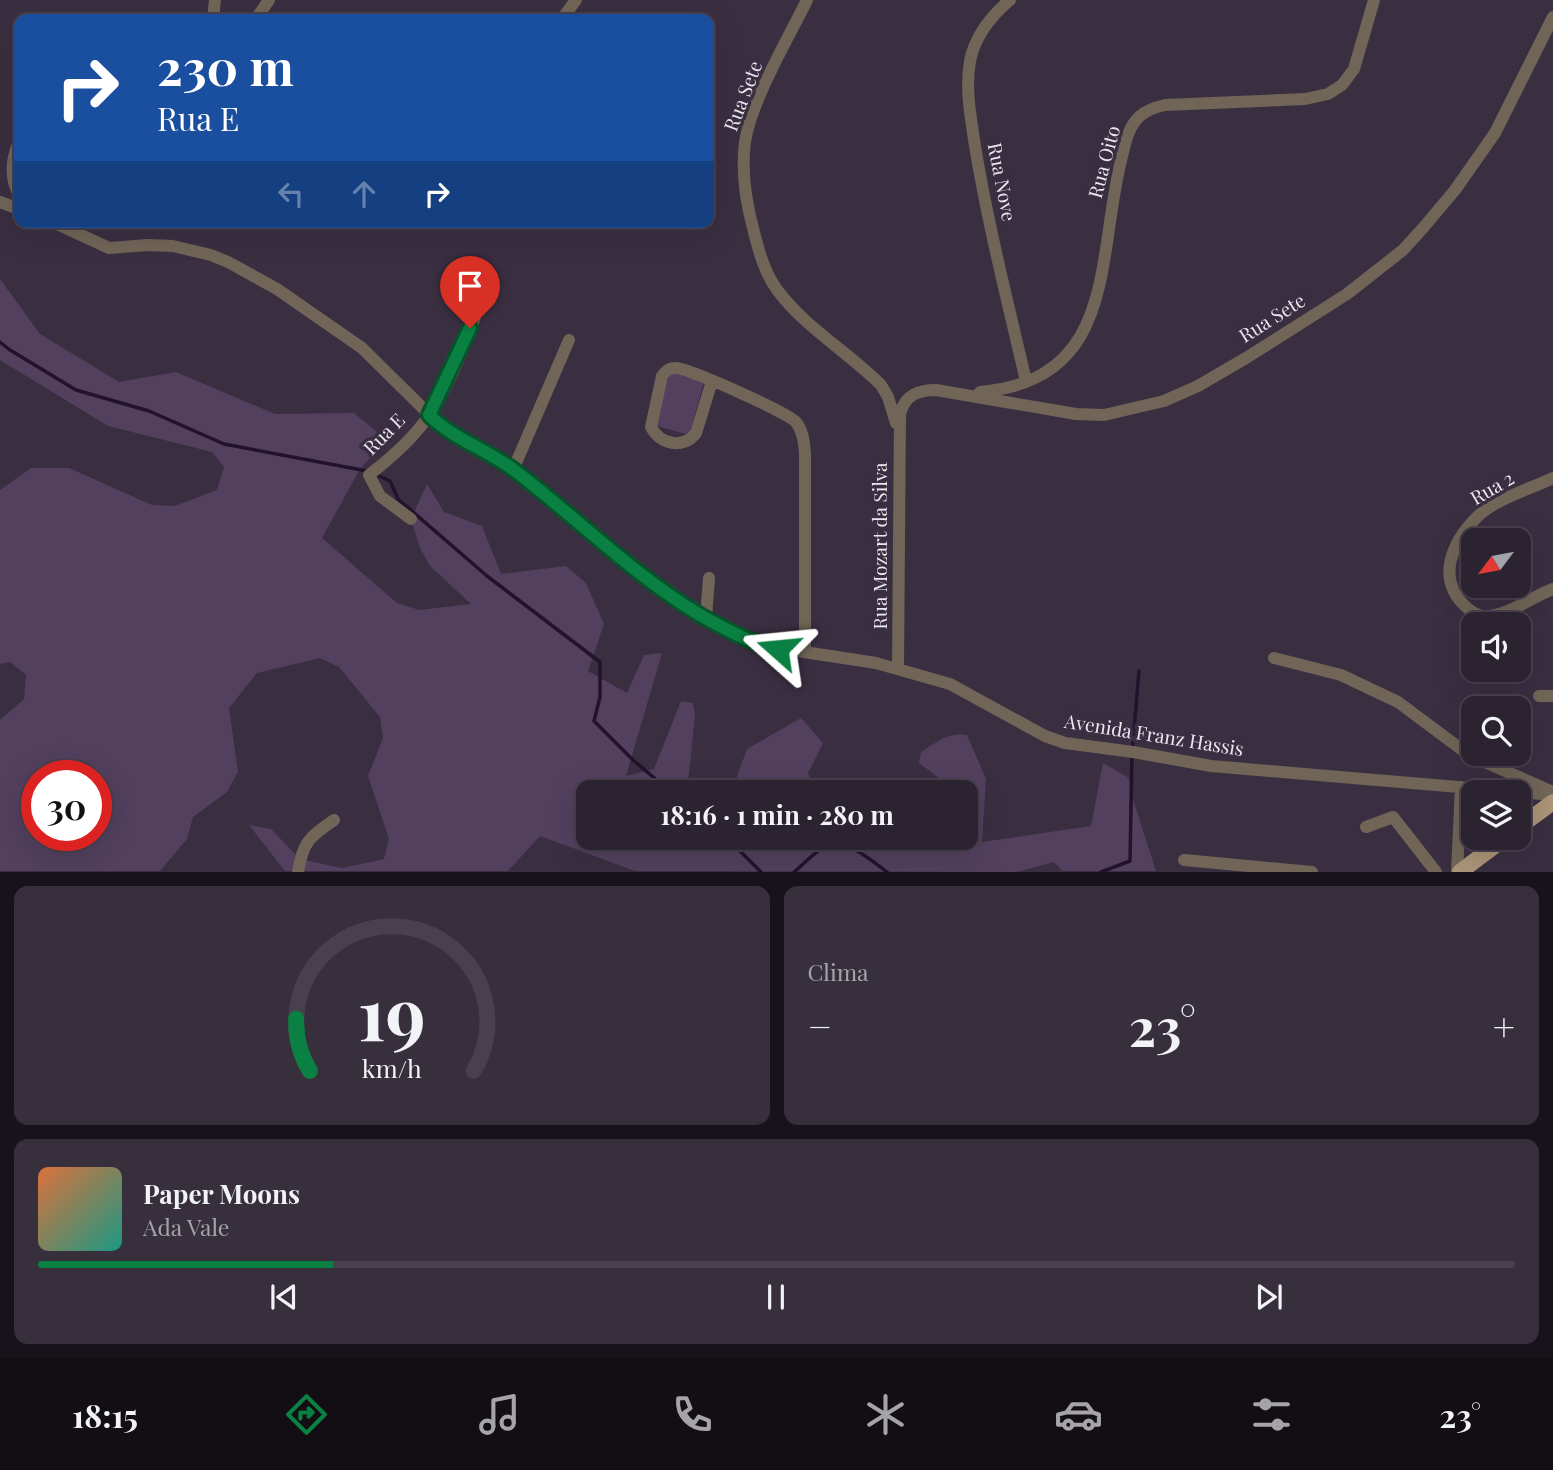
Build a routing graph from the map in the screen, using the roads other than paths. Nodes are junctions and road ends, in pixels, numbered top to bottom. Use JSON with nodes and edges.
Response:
{"nodes":[{"id":1,"x":807,"y":0,"type":"edge"},
{"id":2,"x":1010,"y":0,"type":"edge"},
{"id":3,"x":1374,"y":0,"type":"edge"},
{"id":4,"x":1553,"y":17,"type":"edge"},
{"id":5,"x":66,"y":228,"type":"edge"},
{"id":6,"x":486,"y":286,"type":"dead end"},
{"id":7,"x":569,"y":340,"type":"dead end"},
{"id":8,"x":712,"y":381,"type":"junction"},
{"id":9,"x":1026,"y":381,"type":"junction"},
{"id":10,"x":963,"y":393,"type":"junction"},
{"id":11,"x":429,"y":415,"type":"junction"},
{"id":12,"x":900,"y":424,"type":"joint"},
{"id":13,"x":900,"y":451,"type":"junction"},
{"id":14,"x":513,"y":470,"type":"junction"},
{"id":15,"x":1553,"y":478,"type":"edge"},
{"id":16,"x":411,"y":519,"type":"dead end"},
{"id":17,"x":709,"y":578,"type":"dead end"},
{"id":18,"x":1553,"y":589,"type":"edge"},
{"id":19,"x":706,"y":618,"type":"junction"},
{"id":20,"x":805,"y":652,"type":"junction"},
{"id":21,"x":1274,"y":658,"type":"dead end"},
{"id":22,"x":898,"y":668,"type":"junction"},
{"id":23,"x":1539,"y":695,"type":"dead end"},
{"id":24,"x":1553,"y":696,"type":"edge"},
{"id":25,"x":1461,"y":787,"type":"joint"},
{"id":26,"x":1531,"y":792,"type":"edge"},
{"id":27,"x":1553,"y":794,"type":"edge"},
{"id":28,"x":1553,"y":802,"type":"edge"},
{"id":29,"x":1531,"y":818,"type":"edge"},
{"id":30,"x":334,"y":820,"type":"dead end"},
{"id":31,"x":1366,"y":827,"type":"dead end"},
{"id":32,"x":1488,"y":850,"type":"edge"},
{"id":33,"x":1184,"y":860,"type":"dead end"},
{"id":34,"x":298,"y":872,"type":"edge"},
{"id":35,"x":1312,"y":872,"type":"edge"},
{"id":36,"x":1436,"y":872,"type":"edge"},
{"id":37,"x":1458,"y":872,"type":"edge"}],
"edges":[{"from":1,"to":13,"type":"street","name":"Rua Sete"},
{"from":2,"to":9,"type":"street","name":"Rua Nove"},
{"from":3,"to":9,"type":"street","name":"Rua Oito"},
{"from":4,"to":10,"type":"street","name":"Rua Sete"},
{"from":5,"to":11,"type":"street","name":"Avenida Franz Hassis"},
{"from":6,"to":11,"type":"street","name":"Rua E"},
{"from":7,"to":14,"type":"street"},
{"from":8,"to":8,"type":"street"},
{"from":8,"to":20,"type":"street"},
{"from":9,"to":10,"type":"street","name":"Rua Oito"},
{"from":10,"to":12,"type":"street","name":"Rua Sete"},
{"from":11,"to":14,"type":"street","name":"Avenida Franz Hassis"},
{"from":11,"to":16,"type":"street","name":"Rua E"},
{"from":12,"to":13,"type":"street","name":"Rua Mozart da Silva"},
{"from":13,"to":22,"type":"street","name":"Rua Mozart da Silva"},
{"from":14,"to":19,"type":"street","name":"Avenida Franz Hassis"},
{"from":15,"to":18,"type":"street","name":"Rua 2"},
{"from":17,"to":19,"type":"street"},
{"from":19,"to":20,"type":"street","name":"Avenida Franz Hassis"},
{"from":20,"to":22,"type":"street","name":"Avenida Franz Hassis"},
{"from":21,"to":27,"type":"street"},
{"from":22,"to":25,"type":"street","name":"Avenida Franz Hassis"},
{"from":23,"to":24,"type":"street"},
{"from":25,"to":37,"type":"street"},
{"from":26,"to":27,"type":"street","name":"Avenida Franz Hassis"},
{"from":28,"to":29,"type":"main road"},
{"from":30,"to":34,"type":"street"},
{"from":31,"to":36,"type":"street"},
{"from":32,"to":37,"type":"main road"},
{"from":33,"to":35,"type":"street"}]}
